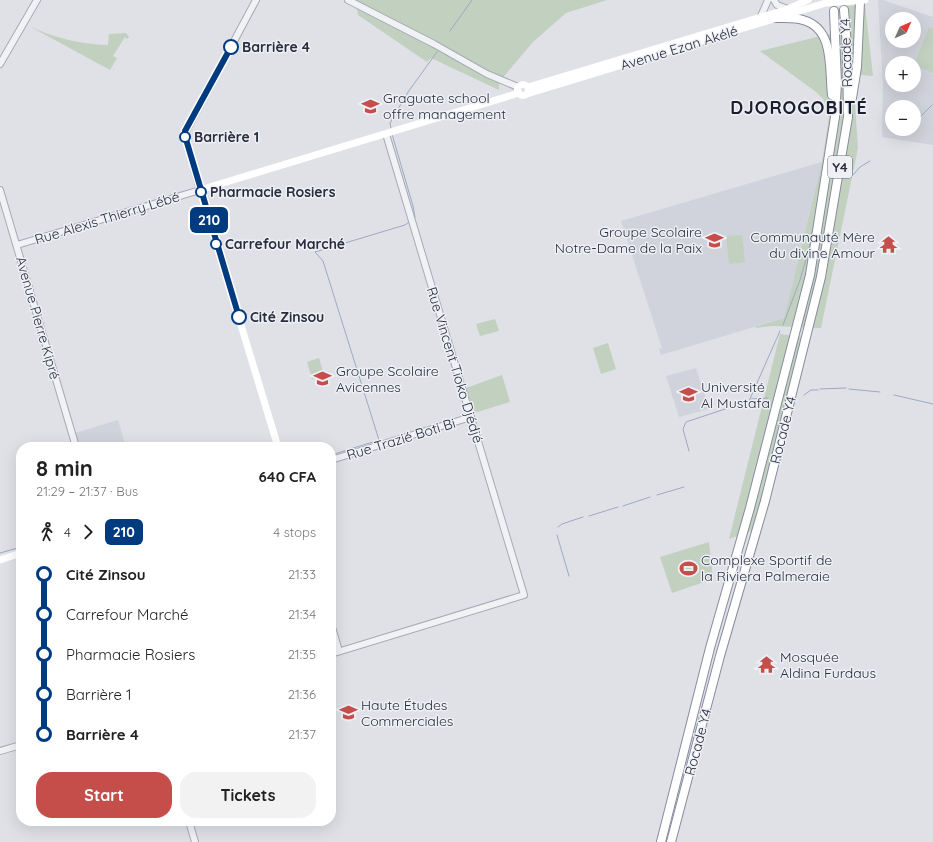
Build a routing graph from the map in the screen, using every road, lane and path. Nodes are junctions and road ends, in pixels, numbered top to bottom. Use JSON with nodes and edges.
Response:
{"nodes":[{"id":1,"x":37,"y":0,"type":"edge"},
{"id":2,"x":256,"y":0,"type":"edge"},
{"id":3,"x":348,"y":0,"type":"edge"},
{"id":4,"x":768,"y":0,"type":"edge"},
{"id":5,"x":774,"y":0,"type":"edge"},
{"id":6,"x":808,"y":0,"type":"edge"},
{"id":7,"x":830,"y":1,"type":"edge"},
{"id":8,"x":862,"y":1,"type":"edge"},
{"id":9,"x":788,"y":8,"type":"junction"},
{"id":10,"x":844,"y":10,"type":"dead end"},
{"id":11,"x":834,"y":11,"type":"dead end"},
{"id":12,"x":761,"y":16,"type":"junction"},
{"id":13,"x":775,"y":18,"type":"junction"},
{"id":14,"x":0,"y":64,"type":"edge"},
{"id":15,"x":519,"y":90,"type":"junction"},
{"id":16,"x":527,"y":91,"type":"junction"},
{"id":17,"x":835,"y":117,"type":"junction"},
{"id":18,"x":848,"y":117,"type":"junction"},
{"id":19,"x":386,"y":134,"type":"junction"},
{"id":20,"x":0,"y":190,"type":"edge"},
{"id":21,"x":200,"y":190,"type":"junction"},
{"id":22,"x":17,"y":246,"type":"junction"},
{"id":23,"x":471,"y":417,"type":"junction"},
{"id":24,"x":75,"y":442,"type":"edge"},
{"id":25,"x":276,"y":442,"type":"edge"},
{"id":26,"x":336,"y":458,"type":"edge"},
{"id":27,"x":16,"y":555,"type":"edge"},
{"id":28,"x":0,"y":560,"type":"edge"},
{"id":29,"x":336,"y":641,"type":"edge"},
{"id":30,"x":339,"y":651,"type":"junction"},
{"id":31,"x":336,"y":652,"type":"edge"},
{"id":32,"x":16,"y":746,"type":"edge"},
{"id":33,"x":0,"y":751,"type":"edge"},
{"id":34,"x":190,"y":826,"type":"edge"},
{"id":35,"x":195,"y":842,"type":"edge"},
{"id":36,"x":661,"y":842,"type":"edge"},
{"id":37,"x":671,"y":842,"type":"edge"}],
"edges":[{"from":1,"to":14,"type":"street"},
{"from":2,"to":21,"type":"street"},
{"from":3,"to":15,"type":"street"},
{"from":4,"to":12,"type":"street"},
{"from":5,"to":9,"type":"street"},
{"from":6,"to":9,"type":"main road","name":"Avenue Ezan Akélé"},
{"from":7,"to":8,"type":"main road","name":"Avenue Ezan Akélé"},
{"from":7,"to":13,"type":"main road","name":"Avenue Ezan Akélé"},
{"from":8,"to":18,"type":"highway"},
{"from":9,"to":12,"type":"main road","name":"Avenue Ezan Akélé"},
{"from":10,"to":18,"type":"highway","name":"Rocade Y4","number":"Y4"},
{"from":11,"to":17,"type":"highway","name":"Rocade Y4","number":"Y4"},
{"from":12,"to":16,"type":"main road","name":"Avenue Ezan Akélé"},
{"from":13,"to":16,"type":"main road","name":"Avenue Ezan Akélé"},
{"from":13,"to":17,"type":"highway"},
{"from":15,"to":16,"type":"main road","name":"Rue Alexis Thierry Lébé"},
{"from":15,"to":19,"type":"main road","name":"Rue Alexis Thierry Lébé"},
{"from":17,"to":36,"type":"highway","name":"Rocade Y4","number":"Y4"},
{"from":18,"to":37,"type":"highway","name":"Rocade Y4","number":"Y4"},
{"from":19,"to":21,"type":"main road","name":"Rue Alexis Thierry Lébé"},
{"from":19,"to":23,"type":"street","name":"Rue Vincent Tioko Djédjé"},
{"from":20,"to":22,"type":"street","name":"Avenue Pierre Kipré"},
{"from":21,"to":22,"type":"street","name":"Rue Alexis Thierry Lébé"},
{"from":21,"to":25,"type":"main road"},
{"from":22,"to":24,"type":"street","name":"Avenue Pierre Kipré"},
{"from":23,"to":26,"type":"street","name":"Rue Trazié Boti Bi"},
{"from":23,"to":30,"type":"street","name":"Rue Vincent Tioko Djédjé"},
{"from":27,"to":28,"type":"main road"},
{"from":29,"to":30,"type":"street"},
{"from":30,"to":31,"type":"street"},
{"from":32,"to":33,"type":"street"},
{"from":34,"to":35,"type":"street"}]}
